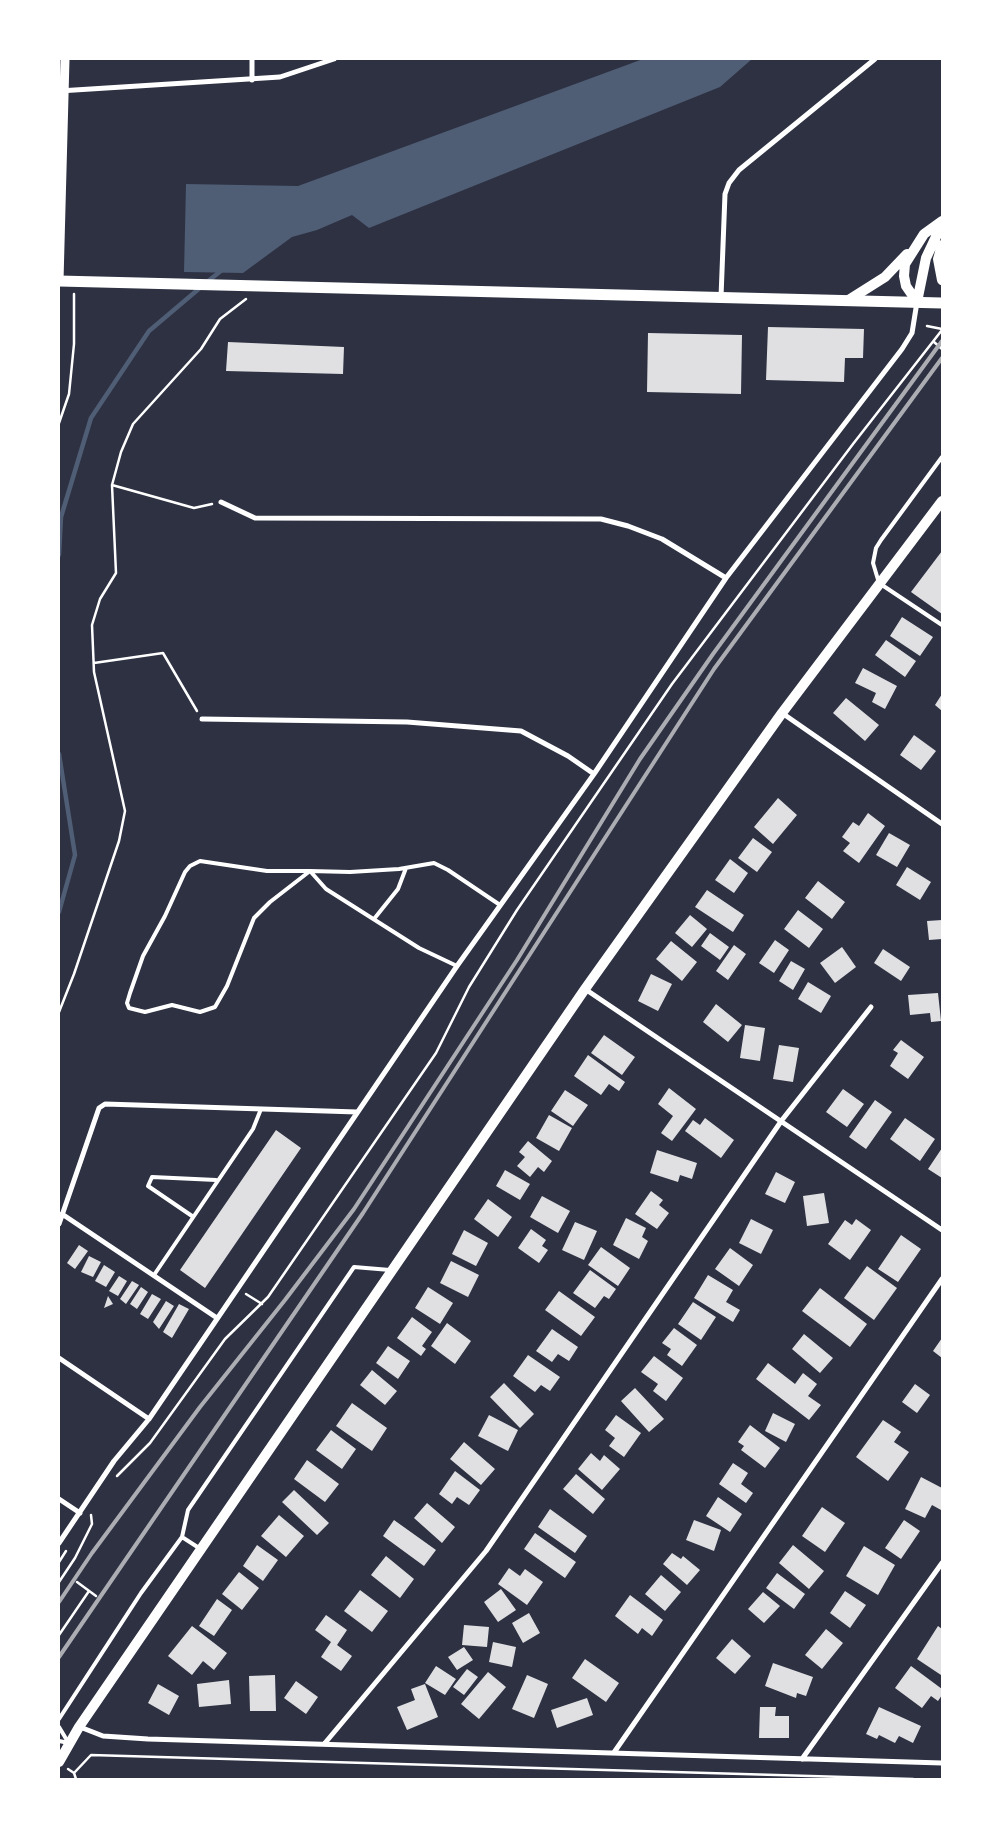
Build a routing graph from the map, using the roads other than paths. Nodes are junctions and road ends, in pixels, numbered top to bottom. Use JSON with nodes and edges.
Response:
{"nodes":[{"id":1,"x":64,"y":59,"type":"edge"},
{"id":2,"x":252,"y":59,"type":"edge"},
{"id":3,"x":334,"y":59,"type":"edge"},
{"id":4,"x":875,"y":59,"type":"edge"},
{"id":5,"x":252,"y":80,"type":"junction"},
{"id":6,"x":61,"y":91,"type":"edge"},
{"id":7,"x":942,"y":223,"type":"edge"},
{"id":8,"x":916,"y":244,"type":"junction"},
{"id":9,"x":942,"y":245,"type":"edge"},
{"id":10,"x":942,"y":280,"type":"edge"},
{"id":11,"x":59,"y":281,"type":"edge"},
{"id":12,"x":721,"y":298,"type":"junction"},
{"id":13,"x":847,"y":301,"type":"junction"},
{"id":14,"x":917,"y":302,"type":"junction"},
{"id":15,"x":942,"y":303,"type":"edge"},
{"id":16,"x":942,"y":457,"type":"edge"},
{"id":17,"x":942,"y":501,"type":"edge"},
{"id":18,"x":221,"y":502,"type":"road end"},
{"id":19,"x":726,"y":578,"type":"junction"},
{"id":20,"x":880,"y":583,"type":"junction"},
{"id":21,"x":942,"y":625,"type":"edge"},
{"id":22,"x":782,"y":713,"type":"junction"},
{"id":23,"x":202,"y":719,"type":"road end"},
{"id":24,"x":594,"y":774,"type":"junction"},
{"id":25,"x":942,"y":824,"type":"edge"},
{"id":26,"x":406,"y":868,"type":"junction"},
{"id":27,"x":310,"y":871,"type":"junction"},
{"id":28,"x":500,"y":905,"type":"junction"},
{"id":29,"x":374,"y":919,"type":"junction"},
{"id":30,"x":457,"y":966,"type":"junction"},
{"id":31,"x":585,"y":989,"type":"junction"},
{"id":32,"x":870,"y":1007,"type":"dead end"},
{"id":33,"x":260,"y":1109,"type":"junction"},
{"id":34,"x":357,"y":1112,"type":"junction"},
{"id":35,"x":782,"y":1120,"type":"junction"},
{"id":36,"x":216,"y":1180,"type":"junction"},
{"id":37,"x":62,"y":1214,"type":"junction"},
{"id":38,"x":192,"y":1216,"type":"junction"},
{"id":39,"x":59,"y":1224,"type":"edge"},
{"id":40,"x":942,"y":1230,"type":"edge"},
{"id":41,"x":392,"y":1270,"type":"junction"},
{"id":42,"x":154,"y":1276,"type":"junction"},
{"id":43,"x":942,"y":1280,"type":"edge"},
{"id":44,"x":217,"y":1318,"type":"junction"},
{"id":45,"x":59,"y":1358,"type":"edge"},
{"id":46,"x":149,"y":1419,"type":"junction"},
{"id":47,"x":59,"y":1499,"type":"edge"},
{"id":48,"x":80,"y":1513,"type":"junction"},
{"id":49,"x":182,"y":1537,"type":"junction"},
{"id":50,"x":59,"y":1543,"type":"edge"},
{"id":51,"x":201,"y":1550,"type":"junction"},
{"id":52,"x":942,"y":1563,"type":"edge"},
{"id":53,"x":59,"y":1719,"type":"edge"},
{"id":54,"x":59,"y":1726,"type":"edge"},
{"id":55,"x":79,"y":1727,"type":"junction"},
{"id":56,"x":59,"y":1741,"type":"edge"},
{"id":57,"x":69,"y":1743,"type":"junction"},
{"id":58,"x":325,"y":1743,"type":"junction"},
{"id":59,"x":615,"y":1751,"type":"junction"},
{"id":60,"x":802,"y":1759,"type":"junction"},
{"id":61,"x":59,"y":1762,"type":"edge"},
{"id":62,"x":942,"y":1763,"type":"edge"}],
"edges":[{"from":1,"to":6,"type":"street"},
{"from":2,"to":5,"type":"street"},
{"from":3,"to":5,"type":"street"},
{"from":4,"to":12,"type":"street"},
{"from":5,"to":6,"type":"street"},
{"from":6,"to":11,"type":"street"},
{"from":7,"to":8,"type":"main road"},
{"from":7,"to":14,"type":"main road"},
{"from":8,"to":13,"type":"main road"},
{"from":8,"to":14,"type":"main road"},
{"from":9,"to":10,"type":"main road"},
{"from":11,"to":12,"type":"main road"},
{"from":12,"to":13,"type":"main road"},
{"from":13,"to":14,"type":"main road"},
{"from":14,"to":15,"type":"main road"},
{"from":14,"to":19,"type":"street"},
{"from":16,"to":20,"type":"lane"},
{"from":17,"to":20,"type":"main road"},
{"from":18,"to":19,"type":"street"},
{"from":19,"to":24,"type":"street"},
{"from":20,"to":21,"type":"lane"},
{"from":20,"to":22,"type":"main road"},
{"from":22,"to":25,"type":"street"},
{"from":22,"to":31,"type":"main road"},
{"from":23,"to":24,"type":"street"},
{"from":24,"to":28,"type":"street"},
{"from":26,"to":27,"type":"lane"},
{"from":26,"to":28,"type":"lane"},
{"from":26,"to":29,"type":"lane"},
{"from":27,"to":27,"type":"lane"},
{"from":27,"to":29,"type":"lane"},
{"from":28,"to":30,"type":"street"},
{"from":29,"to":30,"type":"lane"},
{"from":30,"to":34,"type":"street"},
{"from":31,"to":35,"type":"street"},
{"from":31,"to":41,"type":"main road"},
{"from":32,"to":35,"type":"street"},
{"from":33,"to":34,"type":"street"},
{"from":33,"to":36,"type":"lane"},
{"from":33,"to":37,"type":"street"},
{"from":34,"to":44,"type":"street"},
{"from":35,"to":40,"type":"street"},
{"from":35,"to":58,"type":"street"},
{"from":36,"to":38,"type":"lane"},
{"from":36,"to":38,"type":"lane"},
{"from":37,"to":39,"type":"street"},
{"from":37,"to":42,"type":"street"},
{"from":38,"to":42,"type":"lane"},
{"from":41,"to":49,"type":"lane"},
{"from":41,"to":51,"type":"main road"},
{"from":42,"to":44,"type":"street"},
{"from":43,"to":59,"type":"street"},
{"from":44,"to":46,"type":"street"},
{"from":45,"to":46,"type":"street"},
{"from":46,"to":48,"type":"street"},
{"from":47,"to":48,"type":"street"},
{"from":48,"to":50,"type":"street"},
{"from":49,"to":51,"type":"lane"},
{"from":49,"to":53,"type":"lane"},
{"from":51,"to":55,"type":"main road"},
{"from":52,"to":60,"type":"street"},
{"from":54,"to":57,"type":"lane"},
{"from":55,"to":57,"type":"main road"},
{"from":55,"to":58,"type":"street"},
{"from":56,"to":57,"type":"lane"},
{"from":57,"to":61,"type":"main road"},
{"from":58,"to":59,"type":"street"},
{"from":59,"to":60,"type":"street"},
{"from":60,"to":62,"type":"street"}]}
